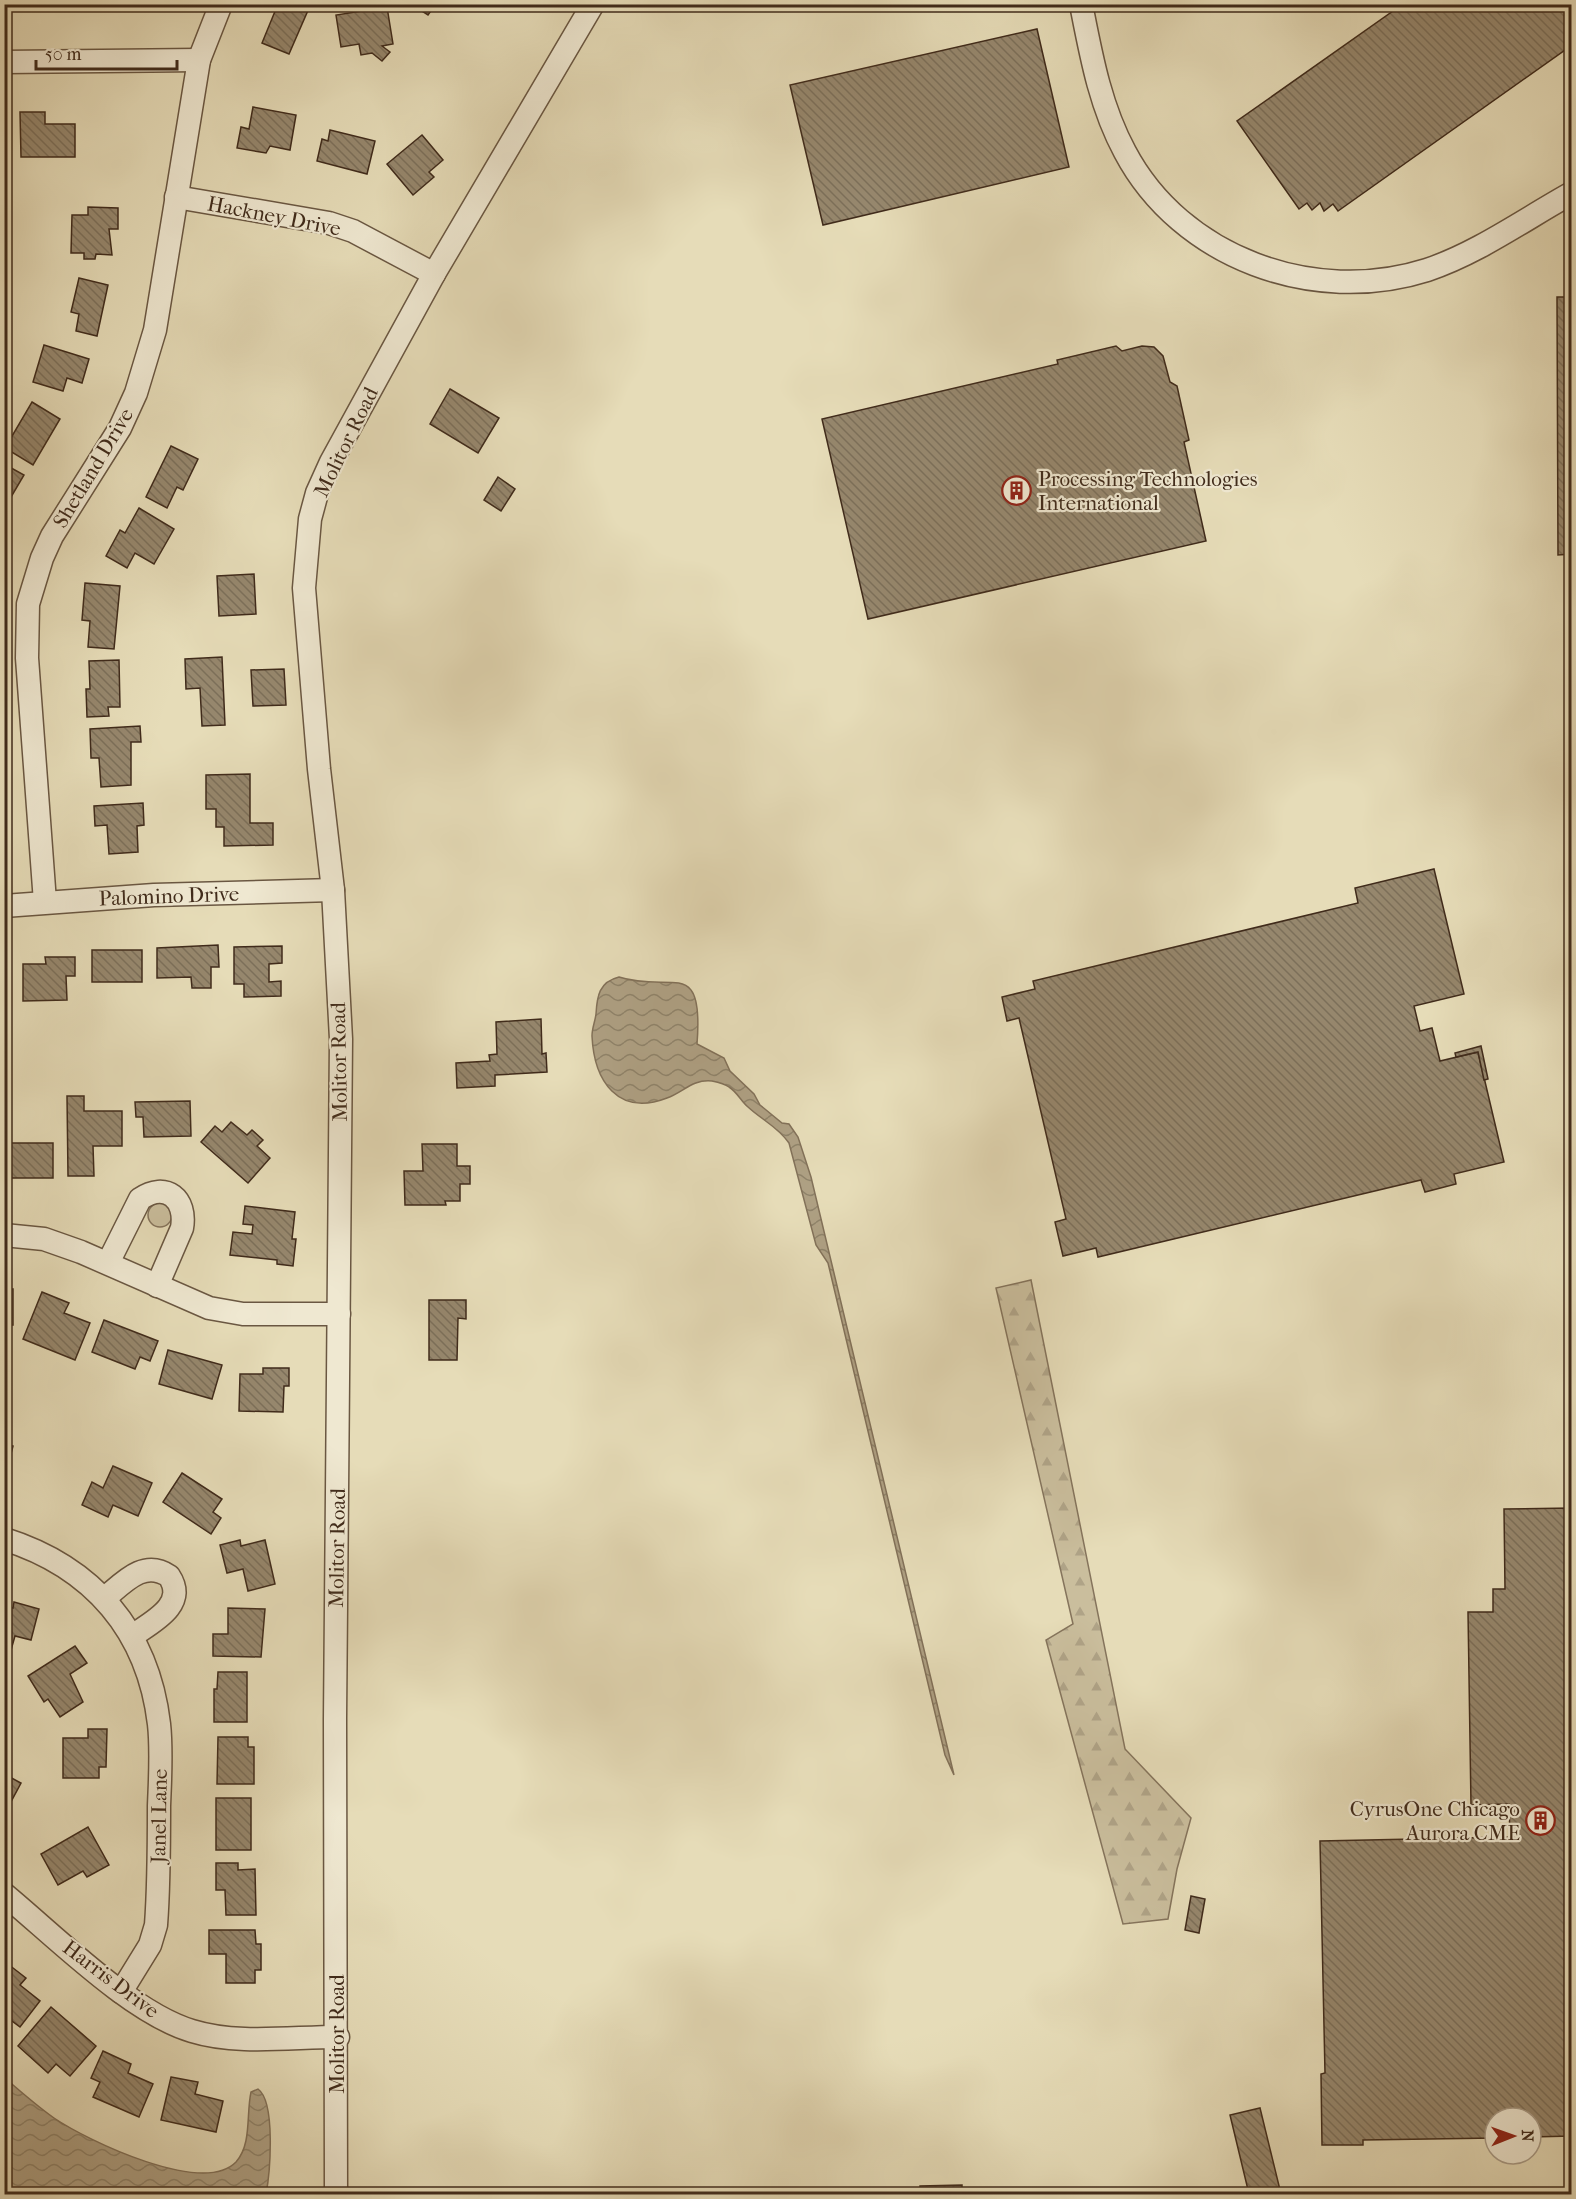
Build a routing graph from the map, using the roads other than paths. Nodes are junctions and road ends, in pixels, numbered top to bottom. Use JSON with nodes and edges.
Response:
{"nodes":[{"id":1,"x":221,"y":4,"type":"edge"},
{"id":2,"x":593,"y":4,"type":"edge"},
{"id":3,"x":1081,"y":4,"type":"edge"},
{"id":4,"x":199,"y":60,"type":"junction"},
{"id":5,"x":4,"y":62,"type":"edge"},
{"id":6,"x":1572,"y":193,"type":"edge"},
{"id":7,"x":176,"y":197,"type":"junction"},
{"id":8,"x":434,"y":274,"type":"junction"},
{"id":9,"x":333,"y":890,"type":"junction"},
{"id":10,"x":45,"y":902,"type":"junction"},
{"id":11,"x":4,"y":906,"type":"edge"},
{"id":12,"x":4,"y":1235,"type":"edge"},
{"id":13,"x":108,"y":1263,"type":"junction"},
{"id":14,"x":157,"y":1286,"type":"junction"},
{"id":15,"x":339,"y":1314,"type":"junction"},
{"id":16,"x":4,"y":1539,"type":"edge"},
{"id":17,"x":105,"y":1598,"type":"junction"},
{"id":18,"x":132,"y":1636,"type":"junction"},
{"id":19,"x":4,"y":1894,"type":"edge"},
{"id":20,"x":121,"y":1992,"type":"junction"},
{"id":21,"x":338,"y":2037,"type":"junction"},
{"id":22,"x":336,"y":2194,"type":"edge"}],
"edges":[{"from":1,"to":4,"type":"street","name":"Shetland Drive"},
{"from":2,"to":8,"type":"street","name":"Molitor Road"},
{"from":3,"to":6,"type":"street"},
{"from":4,"to":5,"type":"street"},
{"from":4,"to":7,"type":"street","name":"Shetland Drive"},
{"from":7,"to":8,"type":"street","name":"Hackney Drive"},
{"from":7,"to":10,"type":"street","name":"Shetland Drive"},
{"from":8,"to":9,"type":"street","name":"Molitor Road"},
{"from":9,"to":10,"type":"street","name":"Palomino Drive"},
{"from":9,"to":15,"type":"street","name":"Molitor Road"},
{"from":10,"to":11,"type":"street","name":"Palomino Drive"},
{"from":12,"to":13,"type":"street"},
{"from":13,"to":14,"type":"street"},
{"from":13,"to":14,"type":"street"},
{"from":14,"to":15,"type":"street"},
{"from":15,"to":21,"type":"street","name":"Molitor Road"},
{"from":16,"to":17,"type":"street","name":"Janel Lane"},
{"from":17,"to":18,"type":"street","name":"Janel Lane"},
{"from":17,"to":18,"type":"street"},
{"from":18,"to":20,"type":"street","name":"Janel Lane"},
{"from":19,"to":20,"type":"street","name":"Harris Drive"},
{"from":20,"to":21,"type":"street","name":"Harris Drive"},
{"from":21,"to":22,"type":"street","name":"Molitor Road"}]}
